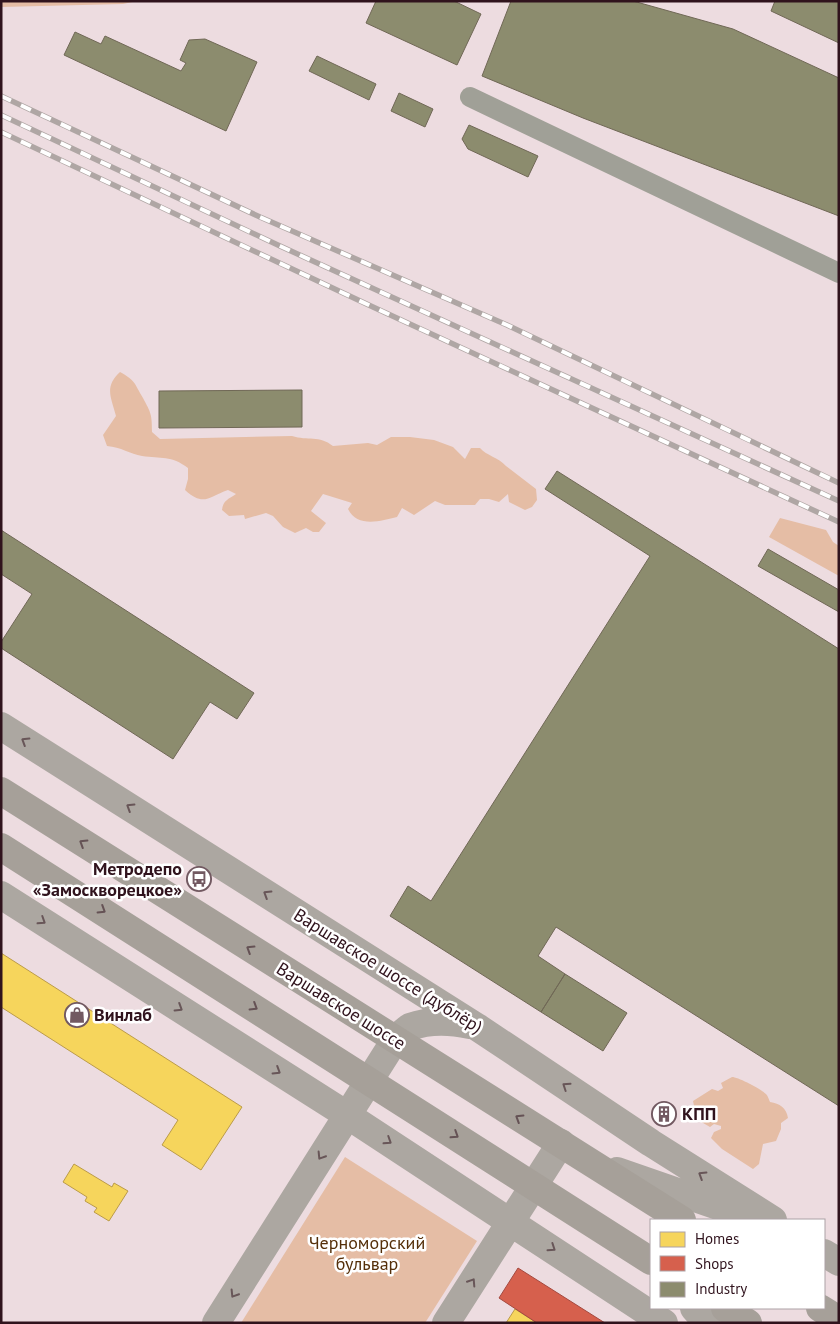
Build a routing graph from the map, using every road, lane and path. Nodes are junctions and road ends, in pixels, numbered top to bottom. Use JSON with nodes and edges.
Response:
{"nodes":[{"id":1,"x":470,"y":97,"type":"dead end"},
{"id":2,"x":839,"y":273,"type":"edge"},
{"id":3,"x":1,"y":726,"type":"edge"},
{"id":4,"x":1,"y":791,"type":"edge"},
{"id":5,"x":1,"y":847,"type":"edge"},
{"id":6,"x":1,"y":895,"type":"edge"},
{"id":7,"x":477,"y":1027,"type":"junction"},
{"id":8,"x":395,"y":1040,"type":"junction"},
{"id":9,"x":370,"y":1080,"type":"junction"},
{"id":10,"x":347,"y":1115,"type":"junction"},
{"id":11,"x":561,"y":1143,"type":"junction"},
{"id":12,"x":587,"y":1159,"type":"junction"},
{"id":13,"x":533,"y":1186,"type":"junction"},
{"id":14,"x":680,"y":1219,"type":"edge"},
{"id":15,"x":754,"y":1219,"type":"edge"},
{"id":16,"x":771,"y":1219,"type":"edge"},
{"id":17,"x":511,"y":1221,"type":"junction"},
{"id":18,"x":825,"y":1254,"type":"edge"},
{"id":19,"x":646,"y":1259,"type":"edge"},
{"id":20,"x":839,"y":1262,"type":"edge"},
{"id":21,"x":695,"y":1309,"type":"edge"},
{"id":22,"x":727,"y":1309,"type":"edge"},
{"id":23,"x":822,"y":1309,"type":"edge"},
{"id":24,"x":839,"y":1320,"type":"edge"},
{"id":25,"x":216,"y":1323,"type":"edge"},
{"id":26,"x":446,"y":1323,"type":"edge"},
{"id":27,"x":664,"y":1323,"type":"edge"},
{"id":28,"x":707,"y":1323,"type":"edge"},
{"id":29,"x":748,"y":1323,"type":"edge"}],
"edges":[{"from":1,"to":2,"type":"street"},
{"from":7,"to":3,"type":"street","name":"Варшавское шоссе (дублёр)","one_way":true},
{"from":8,"to":4,"type":"main road","name":"Варшавское шоссе","one_way":true},
{"from":5,"to":9,"type":"main road","one_way":true},
{"from":6,"to":10,"type":"street","one_way":true},
{"from":7,"to":8,"type":"street"},
{"from":16,"to":7,"type":"street","name":"Варшавское шоссе (дублёр)","one_way":true},
{"from":8,"to":9,"type":"street"},
{"from":11,"to":8,"type":"main road","name":"Варшавское шоссе","one_way":true},
{"from":9,"to":10,"type":"street"},
{"from":9,"to":13,"type":"main road","one_way":true},
{"from":10,"to":17,"type":"street","one_way":true},
{"from":10,"to":25,"type":"street","one_way":true},
{"from":11,"to":12,"type":"main road","name":"Варшавское шоссе"},
{"from":11,"to":13,"type":"street"},
{"from":12,"to":14,"type":"main road","name":"Варшавское шоссе"},
{"from":12,"to":15,"type":"street"},
{"from":13,"to":17,"type":"street"},
{"from":13,"to":19,"type":"main road"},
{"from":26,"to":17,"type":"street","one_way":true},
{"from":17,"to":27,"type":"street","one_way":true},
{"from":18,"to":20,"type":"street"},
{"from":21,"to":28,"type":"street"},
{"from":22,"to":29,"type":"main road"},
{"from":23,"to":24,"type":"main road"}]}
